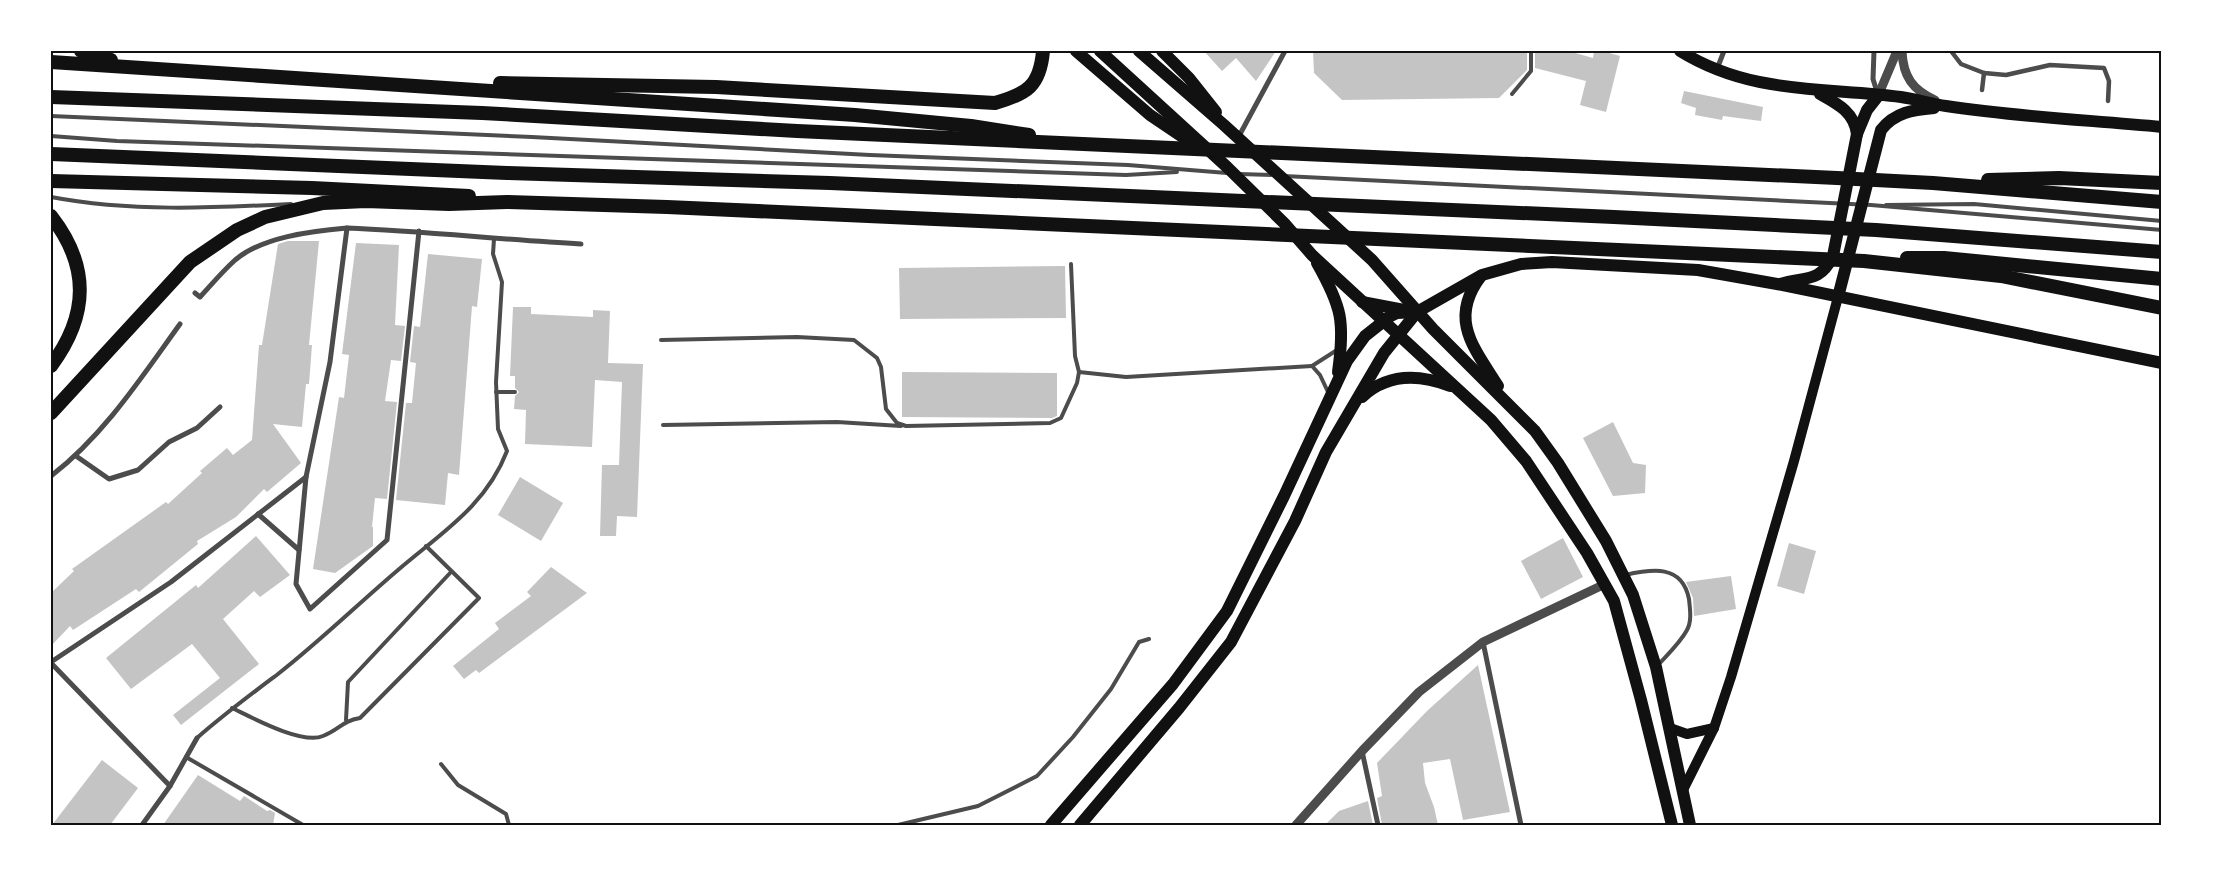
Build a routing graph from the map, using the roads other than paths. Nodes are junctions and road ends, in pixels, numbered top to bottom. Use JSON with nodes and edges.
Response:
{"nodes":[{"id":1,"x":81,"y":51,"type":"edge"},
{"id":2,"x":1043,"y":51,"type":"edge"},
{"id":3,"x":1076,"y":51,"type":"edge"},
{"id":4,"x":1100,"y":51,"type":"edge"},
{"id":5,"x":1139,"y":51,"type":"edge"},
{"id":6,"x":1162,"y":51,"type":"edge"},
{"id":7,"x":1285,"y":51,"type":"edge"},
{"id":8,"x":1531,"y":51,"type":"edge"},
{"id":9,"x":1680,"y":51,"type":"edge"},
{"id":10,"x":1724,"y":51,"type":"edge"},
{"id":11,"x":1874,"y":51,"type":"edge"},
{"id":12,"x":1897,"y":51,"type":"edge"},
{"id":13,"x":1902,"y":51,"type":"edge"},
{"id":14,"x":1952,"y":51,"type":"edge"},
{"id":15,"x":51,"y":62,"type":"edge"},
{"id":16,"x":133,"y":67,"type":"junction"},
{"id":17,"x":1716,"y":70,"type":"junction"},
{"id":18,"x":1984,"y":73,"type":"junction"},
{"id":19,"x":391,"y":84,"type":"junction"},
{"id":20,"x":1982,"y":90,"type":"dead end"},
{"id":21,"x":1816,"y":91,"type":"junction"},
{"id":22,"x":1512,"y":94,"type":"dead end"},
{"id":23,"x":1878,"y":96,"type":"junction"},
{"id":24,"x":51,"y":97,"type":"edge"},
{"id":25,"x":2108,"y":101,"type":"dead end"},
{"id":26,"x":1946,"y":106,"type":"junction"},
{"id":27,"x":51,"y":116,"type":"edge"},
{"id":28,"x":1224,"y":125,"type":"junction"},
{"id":29,"x":2162,"y":127,"type":"edge"},
{"id":30,"x":1857,"y":134,"type":"junction"},
{"id":31,"x":51,"y":136,"type":"edge"},
{"id":32,"x":1238,"y":138,"type":"junction"},
{"id":33,"x":1079,"y":144,"type":"junction"},
{"id":34,"x":51,"y":154,"type":"edge"},
{"id":35,"x":1227,"y":166,"type":"junction"},
{"id":36,"x":1189,"y":171,"type":"junction"},
{"id":37,"x":51,"y":181,"type":"edge"},
{"id":38,"x":1933,"y":183,"type":"junction"},
{"id":39,"x":2162,"y":183,"type":"edge"},
{"id":40,"x":51,"y":197,"type":"edge"},
{"id":41,"x":506,"y":202,"type":"junction"},
{"id":42,"x":2162,"y":202,"type":"edge"},
{"id":43,"x":322,"y":203,"type":"junction"},
{"id":44,"x":1871,"y":205,"type":"junction"},
{"id":45,"x":51,"y":216,"type":"edge"},
{"id":46,"x":2162,"y":220,"type":"edge"},
{"id":47,"x":347,"y":228,"type":"junction"},
{"id":48,"x":2162,"y":230,"type":"edge"},
{"id":49,"x":419,"y":231,"type":"junction"},
{"id":50,"x":494,"y":239,"type":"junction"},
{"id":51,"x":581,"y":244,"type":"dead end"},
{"id":52,"x":2162,"y":252,"type":"edge"},
{"id":53,"x":1312,"y":254,"type":"junction"},
{"id":54,"x":1864,"y":261,"type":"junction"},
{"id":55,"x":1072,"y":264,"type":"dead end"},
{"id":56,"x":1482,"y":275,"type":"junction"},
{"id":57,"x":2162,"y":279,"type":"edge"},
{"id":58,"x":1777,"y":284,"type":"junction"},
{"id":59,"x":195,"y":293,"type":"dead end"},
{"id":60,"x":1838,"y":297,"type":"junction"},
{"id":61,"x":1362,"y":302,"type":"junction"},
{"id":62,"x":2162,"y":308,"type":"edge"},
{"id":63,"x":1416,"y":312,"type":"junction"},
{"id":64,"x":1383,"y":321,"type":"junction"},
{"id":65,"x":180,"y":324,"type":"dead end"},
{"id":66,"x":1399,"y":335,"type":"junction"},
{"id":67,"x":661,"y":340,"type":"dead end"},
{"id":68,"x":1342,"y":345,"type":"junction"},
{"id":69,"x":2162,"y":363,"type":"edge"},
{"id":70,"x":51,"y":366,"type":"edge"},
{"id":71,"x":1312,"y":366,"type":"junction"},
{"id":72,"x":1079,"y":372,"type":"junction"},
{"id":73,"x":1337,"y":378,"type":"junction"},
{"id":74,"x":1457,"y":389,"type":"junction"},
{"id":75,"x":496,"y":392,"type":"junction"},
{"id":76,"x":515,"y":392,"type":"dead end"},
{"id":77,"x":1329,"y":396,"type":"junction"},
{"id":78,"x":1355,"y":404,"type":"junction"},
{"id":79,"x":1510,"y":405,"type":"junction"},
{"id":80,"x":220,"y":407,"type":"dead end"},
{"id":81,"x":51,"y":413,"type":"edge"},
{"id":82,"x":663,"y":425,"type":"dead end"},
{"id":83,"x":906,"y":426,"type":"junction"},
{"id":84,"x":76,"y":456,"type":"junction"},
{"id":85,"x":51,"y":476,"type":"edge"},
{"id":86,"x":306,"y":477,"type":"junction"},
{"id":87,"x":258,"y":514,"type":"junction"},
{"id":88,"x":426,"y":546,"type":"junction"},
{"id":89,"x":299,"y":550,"type":"junction"},
{"id":90,"x":451,"y":572,"type":"junction"},
{"id":91,"x":1624,"y":575,"type":"junction"},
{"id":92,"x":1605,"y":584,"type":"junction"},
{"id":93,"x":1149,"y":639,"type":"dead end"},
{"id":94,"x":1483,"y":642,"type":"junction"},
{"id":95,"x":51,"y":662,"type":"edge"},
{"id":96,"x":1656,"y":667,"type":"junction"},
{"id":97,"x":232,"y":708,"type":"junction"},
{"id":98,"x":346,"y":720,"type":"junction"},
{"id":99,"x":1670,"y":728,"type":"junction"},
{"id":100,"x":1714,"y":728,"type":"junction"},
{"id":101,"x":197,"y":738,"type":"joint"},
{"id":102,"x":1362,"y":751,"type":"junction"},
{"id":103,"x":186,"y":757,"type":"junction"},
{"id":104,"x":441,"y":764,"type":"dead end"},
{"id":105,"x":170,"y":786,"type":"junction"},
{"id":106,"x":1683,"y":790,"type":"junction"},
{"id":107,"x":1671,"y":823,"type":"edge"},
{"id":108,"x":142,"y":825,"type":"edge"},
{"id":109,"x":303,"y":825,"type":"edge"},
{"id":110,"x":509,"y":825,"type":"edge"},
{"id":111,"x":898,"y":825,"type":"edge"},
{"id":112,"x":1051,"y":825,"type":"edge"},
{"id":113,"x":1080,"y":825,"type":"edge"},
{"id":114,"x":1296,"y":825,"type":"edge"},
{"id":115,"x":1378,"y":825,"type":"edge"},
{"id":116,"x":1520,"y":825,"type":"edge"},
{"id":117,"x":1690,"y":825,"type":"edge"}],
"edges":[{"from":1,"to":16,"type":"highway"},
{"from":2,"to":19,"type":"highway"},
{"from":3,"to":35,"type":"main road"},
{"from":4,"to":35,"type":"main road"},
{"from":5,"to":28,"type":"main road"},
{"from":6,"to":28,"type":"main road"},
{"from":7,"to":32,"type":"street"},
{"from":8,"to":22,"type":"lane"},
{"from":9,"to":17,"type":"main road"},
{"from":10,"to":17,"type":"street"},
{"from":11,"to":23,"type":"street"},
{"from":12,"to":23,"type":"street"},
{"from":13,"to":26,"type":"street"},
{"from":14,"to":18,"type":"street"},
{"from":15,"to":16,"type":"highway"},
{"from":16,"to":19,"type":"highway"},
{"from":17,"to":21,"type":"main road"},
{"from":18,"to":20,"type":"street"},
{"from":18,"to":25,"type":"street"},
{"from":19,"to":33,"type":"highway"},
{"from":21,"to":23,"type":"main road"},
{"from":21,"to":30,"type":"main road"},
{"from":23,"to":26,"type":"main road"},
{"from":23,"to":30,"type":"main road"},
{"from":24,"to":33,"type":"highway"},
{"from":26,"to":29,"type":"main road"},
{"from":26,"to":60,"type":"main road"},
{"from":27,"to":36,"type":"lane"},
{"from":28,"to":32,"type":"main road"},
{"from":30,"to":58,"type":"main road"},
{"from":31,"to":36,"type":"lane"},
{"from":32,"to":63,"type":"main road"},
{"from":33,"to":38,"type":"highway"},
{"from":34,"to":52,"type":"highway"},
{"from":35,"to":53,"type":"main road"},
{"from":36,"to":44,"type":"lane"},
{"from":37,"to":41,"type":"highway"},
{"from":38,"to":39,"type":"highway"},
{"from":38,"to":42,"type":"highway"},
{"from":40,"to":43,"type":"lane"},
{"from":41,"to":43,"type":"highway"},
{"from":41,"to":54,"type":"highway"},
{"from":43,"to":81,"type":"highway"},
{"from":44,"to":46,"type":"lane"},
{"from":44,"to":48,"type":"lane"},
{"from":45,"to":70,"type":"highway"},
{"from":47,"to":49,"type":"street"},
{"from":47,"to":59,"type":"street"},
{"from":47,"to":86,"type":"street"},
{"from":49,"to":50,"type":"street"},
{"from":49,"to":89,"type":"street"},
{"from":50,"to":51,"type":"street"},
{"from":50,"to":75,"type":"lane"},
{"from":53,"to":61,"type":"main road"},
{"from":53,"to":68,"type":"main road"},
{"from":54,"to":57,"type":"highway"},
{"from":54,"to":62,"type":"highway"},
{"from":55,"to":72,"type":"lane"},
{"from":56,"to":58,"type":"main road"},
{"from":56,"to":63,"type":"main road"},
{"from":56,"to":79,"type":"main road"},
{"from":58,"to":60,"type":"main road"},
{"from":60,"to":69,"type":"main road"},
{"from":60,"to":100,"type":"main road"},
{"from":61,"to":63,"type":"main road"},
{"from":61,"to":64,"type":"main road"},
{"from":63,"to":64,"type":"main road"},
{"from":63,"to":66,"type":"main road"},
{"from":63,"to":79,"type":"main road"},
{"from":64,"to":66,"type":"main road"},
{"from":64,"to":73,"type":"main road"},
{"from":65,"to":84,"type":"street"},
{"from":66,"to":74,"type":"main road"},
{"from":66,"to":78,"type":"main road"},
{"from":67,"to":83,"type":"lane"},
{"from":68,"to":71,"type":"lane"},
{"from":68,"to":73,"type":"main road"},
{"from":71,"to":72,"type":"lane"},
{"from":71,"to":77,"type":"lane"},
{"from":72,"to":83,"type":"lane"},
{"from":73,"to":77,"type":"main road"},
{"from":74,"to":78,"type":"main road"},
{"from":74,"to":92,"type":"main road"},
{"from":75,"to":76,"type":"lane"},
{"from":75,"to":88,"type":"lane"},
{"from":77,"to":112,"type":"main road"},
{"from":78,"to":113,"type":"main road"},
{"from":79,"to":91,"type":"main road"},
{"from":80,"to":84,"type":"street"},
{"from":82,"to":83,"type":"lane"},
{"from":84,"to":85,"type":"street"},
{"from":86,"to":87,"type":"street"},
{"from":86,"to":89,"type":"street"},
{"from":87,"to":89,"type":"street"},
{"from":87,"to":95,"type":"street"},
{"from":88,"to":90,"type":"lane"},
{"from":88,"to":97,"type":"lane"},
{"from":90,"to":98,"type":"lane"},
{"from":90,"to":98,"type":"lane"},
{"from":91,"to":92,"type":"main road"},
{"from":91,"to":96,"type":"main road"},
{"from":91,"to":96,"type":"lane"},
{"from":92,"to":94,"type":"street"},
{"from":92,"to":107,"type":"main road"},
{"from":93,"to":111,"type":"lane"},
{"from":94,"to":102,"type":"street"},
{"from":94,"to":116,"type":"street"},
{"from":95,"to":105,"type":"street"},
{"from":96,"to":99,"type":"main road"},
{"from":97,"to":98,"type":"lane"},
{"from":97,"to":101,"type":"lane"},
{"from":99,"to":100,"type":"main road"},
{"from":99,"to":106,"type":"main road"},
{"from":100,"to":106,"type":"main road"},
{"from":101,"to":103,"type":"street"},
{"from":102,"to":114,"type":"street"},
{"from":102,"to":115,"type":"street"},
{"from":103,"to":105,"type":"street"},
{"from":103,"to":109,"type":"lane"},
{"from":104,"to":110,"type":"lane"},
{"from":105,"to":108,"type":"street"},
{"from":106,"to":107,"type":"main road"},
{"from":106,"to":117,"type":"main road"}]}
